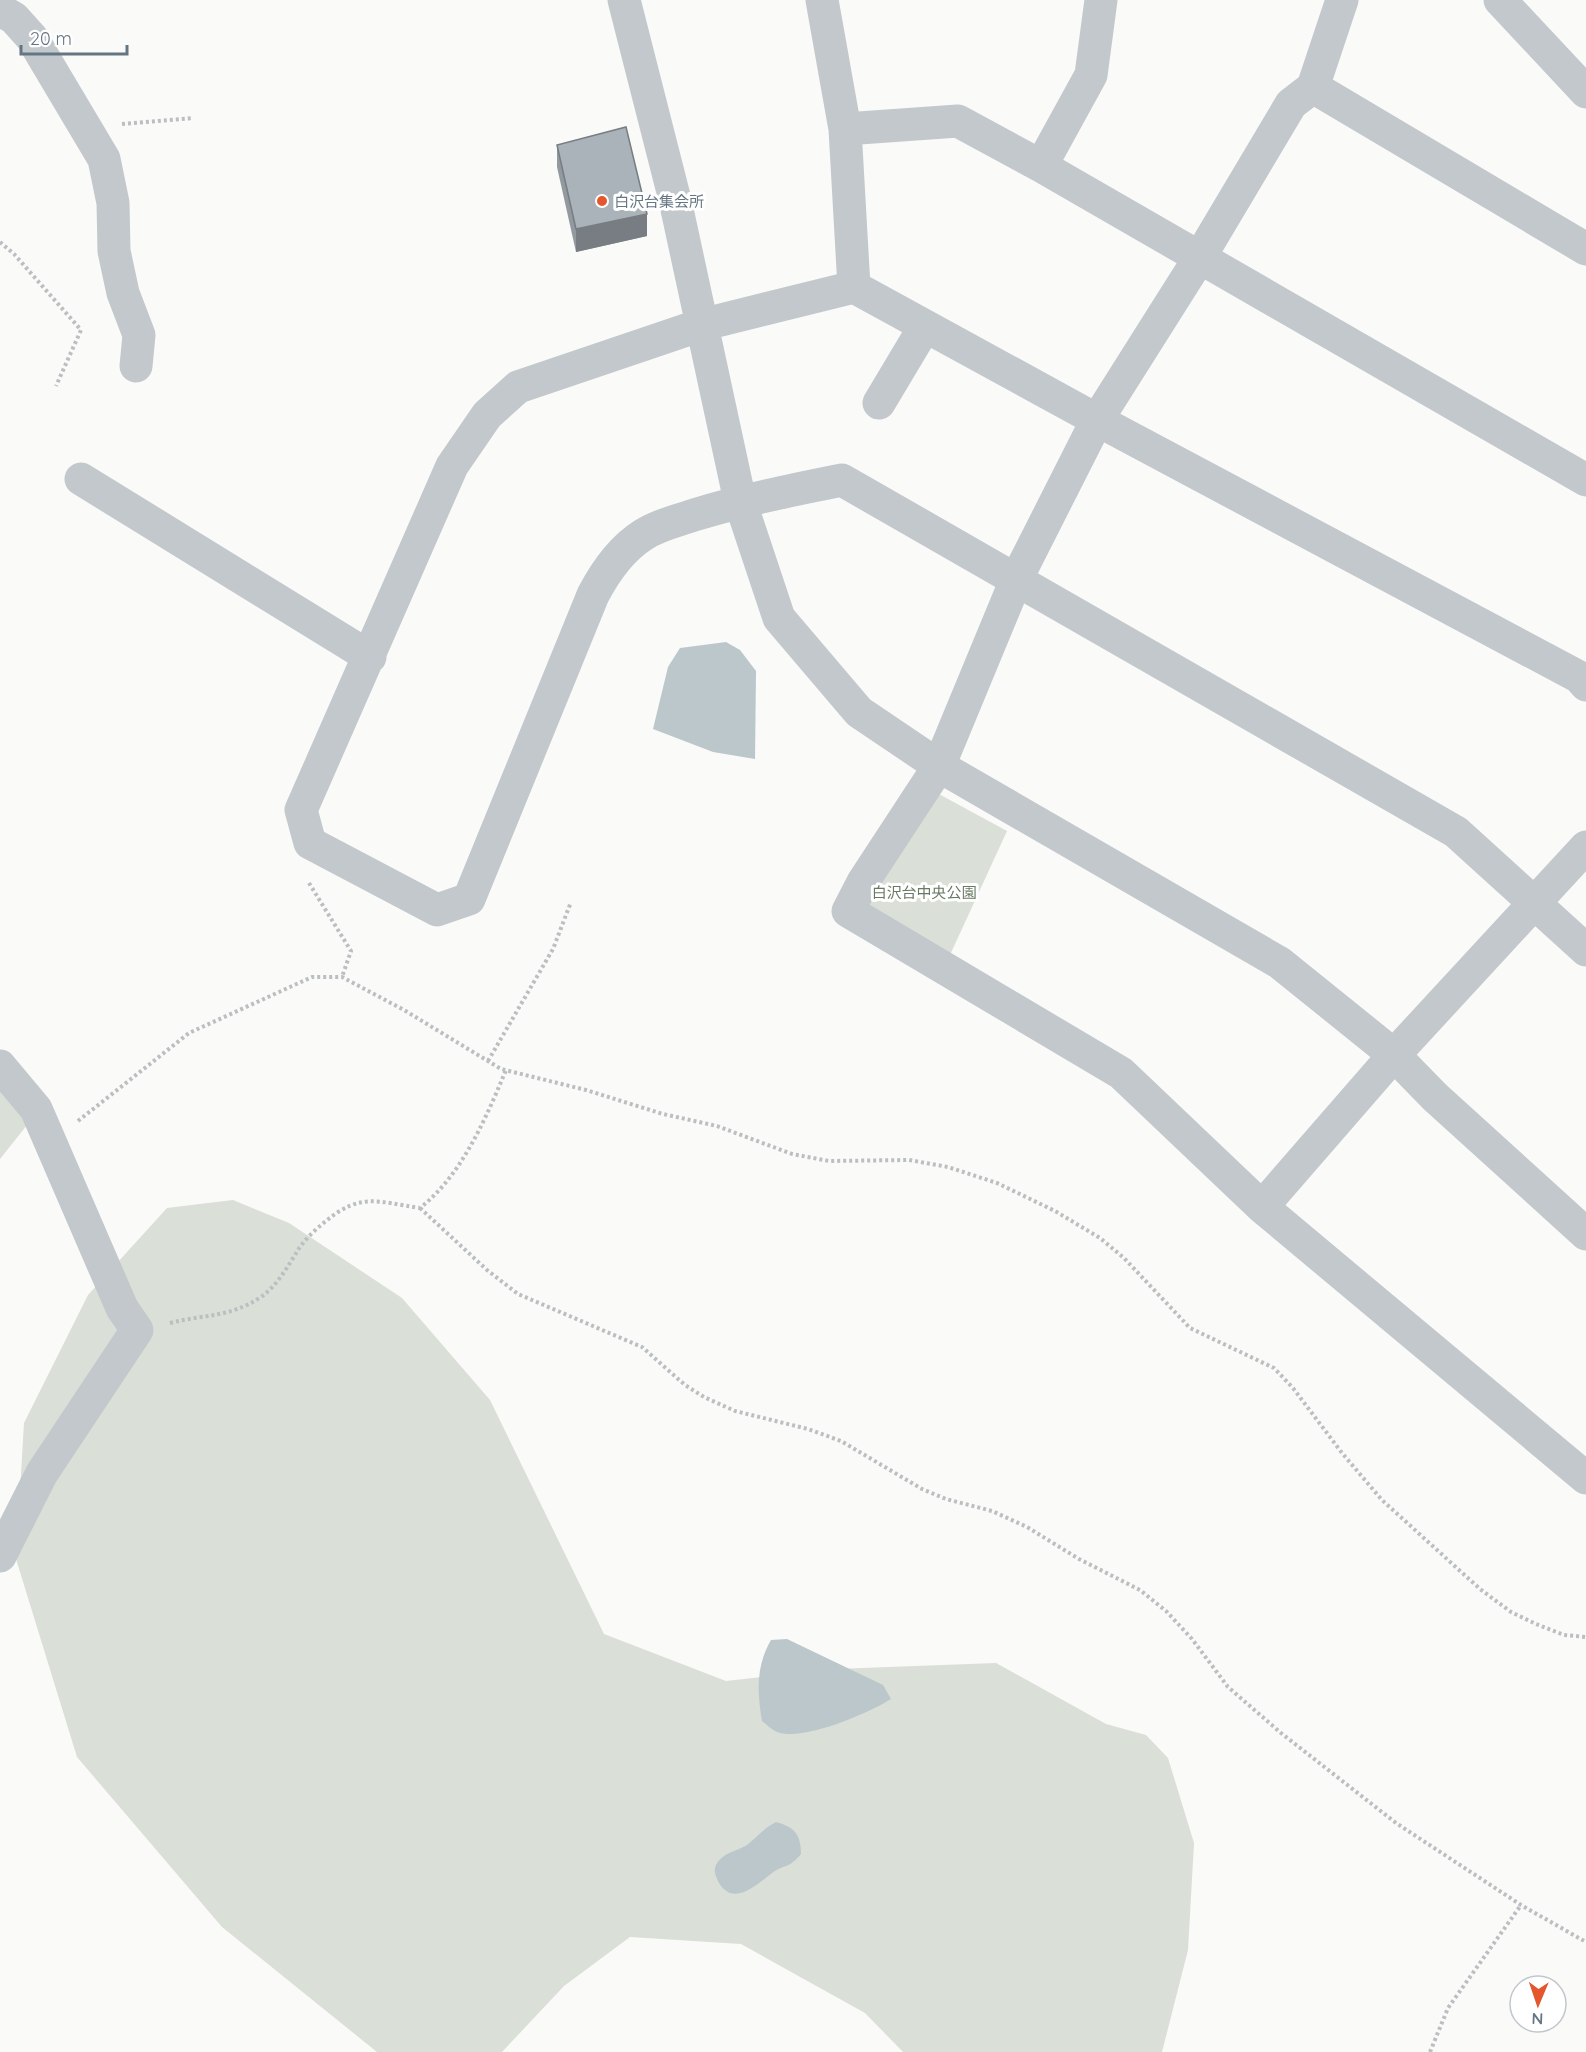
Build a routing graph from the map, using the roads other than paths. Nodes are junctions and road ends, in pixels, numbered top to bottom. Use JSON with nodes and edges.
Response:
{"nodes":[{"id":1,"x":624,"y":0,"type":"edge"},
{"id":2,"x":822,"y":0,"type":"edge"},
{"id":3,"x":1101,"y":0,"type":"edge"},
{"id":4,"x":1342,"y":0,"type":"edge"},
{"id":5,"x":1500,"y":0,"type":"edge"},
{"id":6,"x":0,"y":10,"type":"edge"},
{"id":7,"x":1314,"y":87,"type":"junction"},
{"id":8,"x":1586,"y":92,"type":"edge"},
{"id":9,"x":845,"y":129,"type":"junction"},
{"id":10,"x":1041,"y":166,"type":"junction"},
{"id":11,"x":1586,"y":249,"type":"edge"},
{"id":12,"x":1200,"y":257,"type":"junction"},
{"id":13,"x":854,"y":287,"type":"junction"},
{"id":14,"x":700,"y":325,"type":"junction"},
{"id":15,"x":925,"y":326,"type":"junction"},
{"id":16,"x":136,"y":366,"type":"dead end"},
{"id":17,"x":879,"y":403,"type":"dead end"},
{"id":18,"x":1097,"y":420,"type":"junction"},
{"id":19,"x":81,"y":479,"type":"dead end"},
{"id":20,"x":1586,"y":480,"type":"edge"},
{"id":21,"x":740,"y":501,"type":"junction"},
{"id":22,"x":1016,"y":580,"type":"junction"},
{"id":23,"x":370,"y":657,"type":"junction"},
{"id":24,"x":1584,"y":676,"type":"edge"},
{"id":25,"x":939,"y":765,"type":"junction"},
{"id":26,"x":1586,"y":847,"type":"edge"},
{"id":27,"x":1535,"y":902,"type":"junction"},
{"id":28,"x":1586,"y":950,"type":"edge"},
{"id":29,"x":1394,"y":1055,"type":"junction"},
{"id":30,"x":0,"y":1066,"type":"edge"},
{"id":31,"x":1262,"y":1208,"type":"junction"},
{"id":32,"x":1586,"y":1234,"type":"edge"},
{"id":33,"x":1586,"y":1478,"type":"edge"},
{"id":34,"x":0,"y":1556,"type":"edge"}],
"edges":[{"from":1,"to":14,"type":"street"},
{"from":2,"to":9,"type":"street"},
{"from":3,"to":10,"type":"street"},
{"from":4,"to":7,"type":"street"},
{"from":5,"to":8,"type":"street"},
{"from":6,"to":16,"type":"street"},
{"from":7,"to":11,"type":"street"},
{"from":7,"to":12,"type":"street"},
{"from":9,"to":10,"type":"street"},
{"from":9,"to":13,"type":"street"},
{"from":10,"to":12,"type":"street"},
{"from":12,"to":18,"type":"street"},
{"from":12,"to":20,"type":"street"},
{"from":13,"to":14,"type":"street"},
{"from":13,"to":15,"type":"street"},
{"from":14,"to":21,"type":"street"},
{"from":14,"to":23,"type":"street"},
{"from":15,"to":17,"type":"street"},
{"from":15,"to":18,"type":"street"},
{"from":18,"to":22,"type":"street"},
{"from":18,"to":24,"type":"street"},
{"from":19,"to":23,"type":"street"},
{"from":21,"to":22,"type":"street"},
{"from":21,"to":23,"type":"street"},
{"from":21,"to":25,"type":"street"},
{"from":22,"to":25,"type":"street"},
{"from":22,"to":27,"type":"street"},
{"from":25,"to":29,"type":"street"},
{"from":25,"to":31,"type":"street"},
{"from":26,"to":27,"type":"street"},
{"from":27,"to":28,"type":"street"},
{"from":27,"to":29,"type":"street"},
{"from":29,"to":31,"type":"street"},
{"from":29,"to":32,"type":"street"},
{"from":30,"to":34,"type":"street"},
{"from":31,"to":33,"type":"street"}]}
